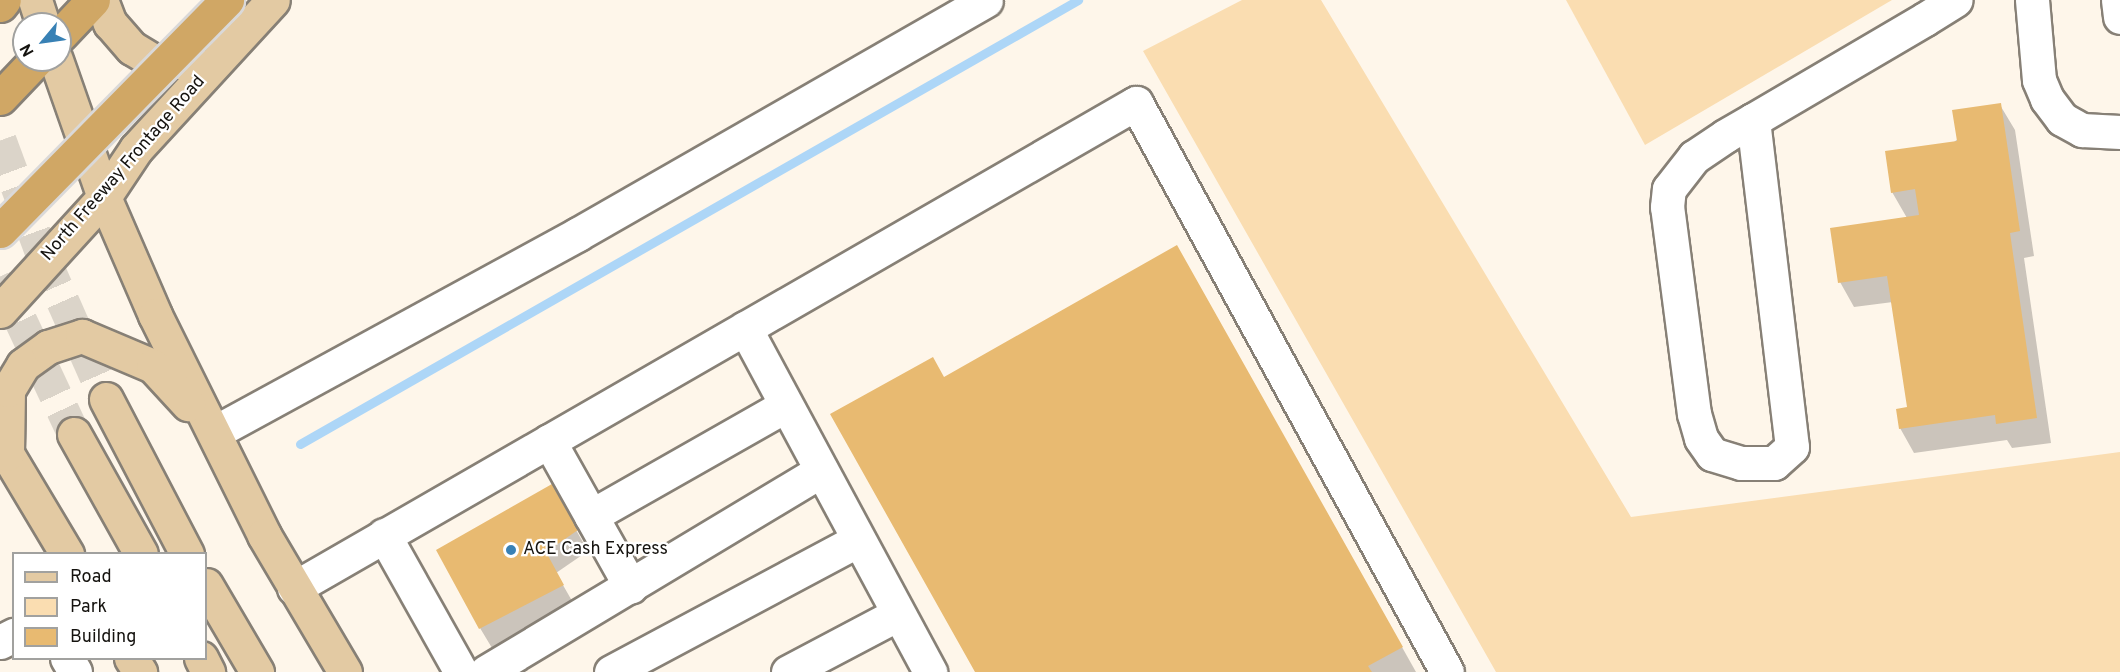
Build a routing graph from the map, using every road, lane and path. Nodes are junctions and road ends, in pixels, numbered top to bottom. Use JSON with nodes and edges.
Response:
{"nodes":[{"id":1,"x":4,"y":0,"type":"edge"},
{"id":2,"x":93,"y":0,"type":"edge"},
{"id":3,"x":101,"y":0,"type":"edge"},
{"id":4,"x":227,"y":0,"type":"edge"},
{"id":5,"x":273,"y":0,"type":"edge"},
{"id":6,"x":986,"y":0,"type":"edge"},
{"id":7,"x":1956,"y":0,"type":"edge"},
{"id":8,"x":2032,"y":0,"type":"edge"},
{"id":9,"x":2118,"y":0,"type":"edge"},
{"id":10,"x":0,"y":5,"type":"edge"},
{"id":11,"x":2120,"y":17,"type":"edge"},
{"id":12,"x":72,"y":22,"type":"edge"},
{"id":13,"x":25,"y":72,"type":"edge"},
{"id":14,"x":60,"y":72,"type":"edge"},
{"id":15,"x":0,"y":98,"type":"edge"},
{"id":16,"x":1753,"y":120,"type":"junction"},
{"id":17,"x":2120,"y":132,"type":"edge"},
{"id":18,"x":104,"y":197,"type":"junction"},
{"id":19,"x":0,"y":231,"type":"edge"},
{"id":20,"x":0,"y":311,"type":"edge"},
{"id":21,"x":745,"y":328,"type":"junction"},
{"id":22,"x":105,"y":399,"type":"tunnel mouth"},
{"id":23,"x":785,"y":406,"type":"junction"},
{"id":24,"x":214,"y":432,"type":"junction"},
{"id":25,"x":74,"y":434,"type":"tunnel mouth"},
{"id":26,"x":549,"y":441,"type":"junction"},
{"id":27,"x":2,"y":450,"type":"edge"},
{"id":28,"x":821,"y":471,"type":"junction"},
{"id":29,"x":591,"y":516,"type":"junction"},
{"id":30,"x":384,"y":535,"type":"junction"},
{"id":31,"x":858,"y":540,"type":"junction"},
{"id":32,"x":66,"y":552,"type":"edge"},
{"id":33,"x":140,"y":552,"type":"edge"},
{"id":34,"x":186,"y":552,"type":"edge"},
{"id":35,"x":207,"y":587,"type":"edge"},
{"id":36,"x":631,"y":587,"type":"junction"},
{"id":37,"x":294,"y":588,"type":"junction"},
{"id":38,"x":898,"y":614,"type":"junction"},
{"id":39,"x":257,"y":672,"type":"edge"},
{"id":40,"x":345,"y":672,"type":"edge"},
{"id":41,"x":461,"y":672,"type":"edge"},
{"id":42,"x":486,"y":672,"type":"edge"},
{"id":43,"x":611,"y":672,"type":"edge"},
{"id":44,"x":788,"y":672,"type":"edge"},
{"id":45,"x":930,"y":672,"type":"edge"},
{"id":46,"x":1447,"y":672,"type":"edge"}],
"edges":[{"from":1,"to":10,"type":"highway"},
{"from":2,"to":12,"type":"highway"},
{"from":3,"to":5,"type":"main road"},
{"from":4,"to":19,"type":"highway","bridge":true},
{"from":5,"to":18,"type":"main road","name":"North Freeway Frontage Road"},
{"from":6,"to":24,"type":"street"},
{"from":7,"to":16,"type":"street"},
{"from":8,"to":17,"type":"street"},
{"from":9,"to":11,"type":"street"},
{"from":13,"to":15,"type":"highway"},
{"from":14,"to":18,"type":"main road"},
{"from":16,"to":16,"type":"street"},
{"from":18,"to":20,"type":"main road","name":"North Freeway Frontage Road"},
{"from":18,"to":24,"type":"main road"},
{"from":21,"to":23,"type":"street"},
{"from":21,"to":26,"type":"street"},
{"from":21,"to":46,"type":"street"},
{"from":22,"to":34,"type":"main road"},
{"from":23,"to":28,"type":"street"},
{"from":23,"to":29,"type":"street"},
{"from":24,"to":27,"type":"main road"},
{"from":24,"to":37,"type":"main road"},
{"from":25,"to":33,"type":"main road"},
{"from":26,"to":29,"type":"street"},
{"from":26,"to":30,"type":"street"},
{"from":27,"to":32,"type":"main road"},
{"from":28,"to":31,"type":"street"},
{"from":28,"to":36,"type":"street"},
{"from":29,"to":36,"type":"street"},
{"from":30,"to":37,"type":"street"},
{"from":30,"to":41,"type":"street"},
{"from":31,"to":38,"type":"street"},
{"from":31,"to":43,"type":"street"},
{"from":35,"to":39,"type":"main road"},
{"from":36,"to":42,"type":"street"},
{"from":37,"to":40,"type":"main road"},
{"from":38,"to":44,"type":"street"},
{"from":38,"to":45,"type":"street"}]}
